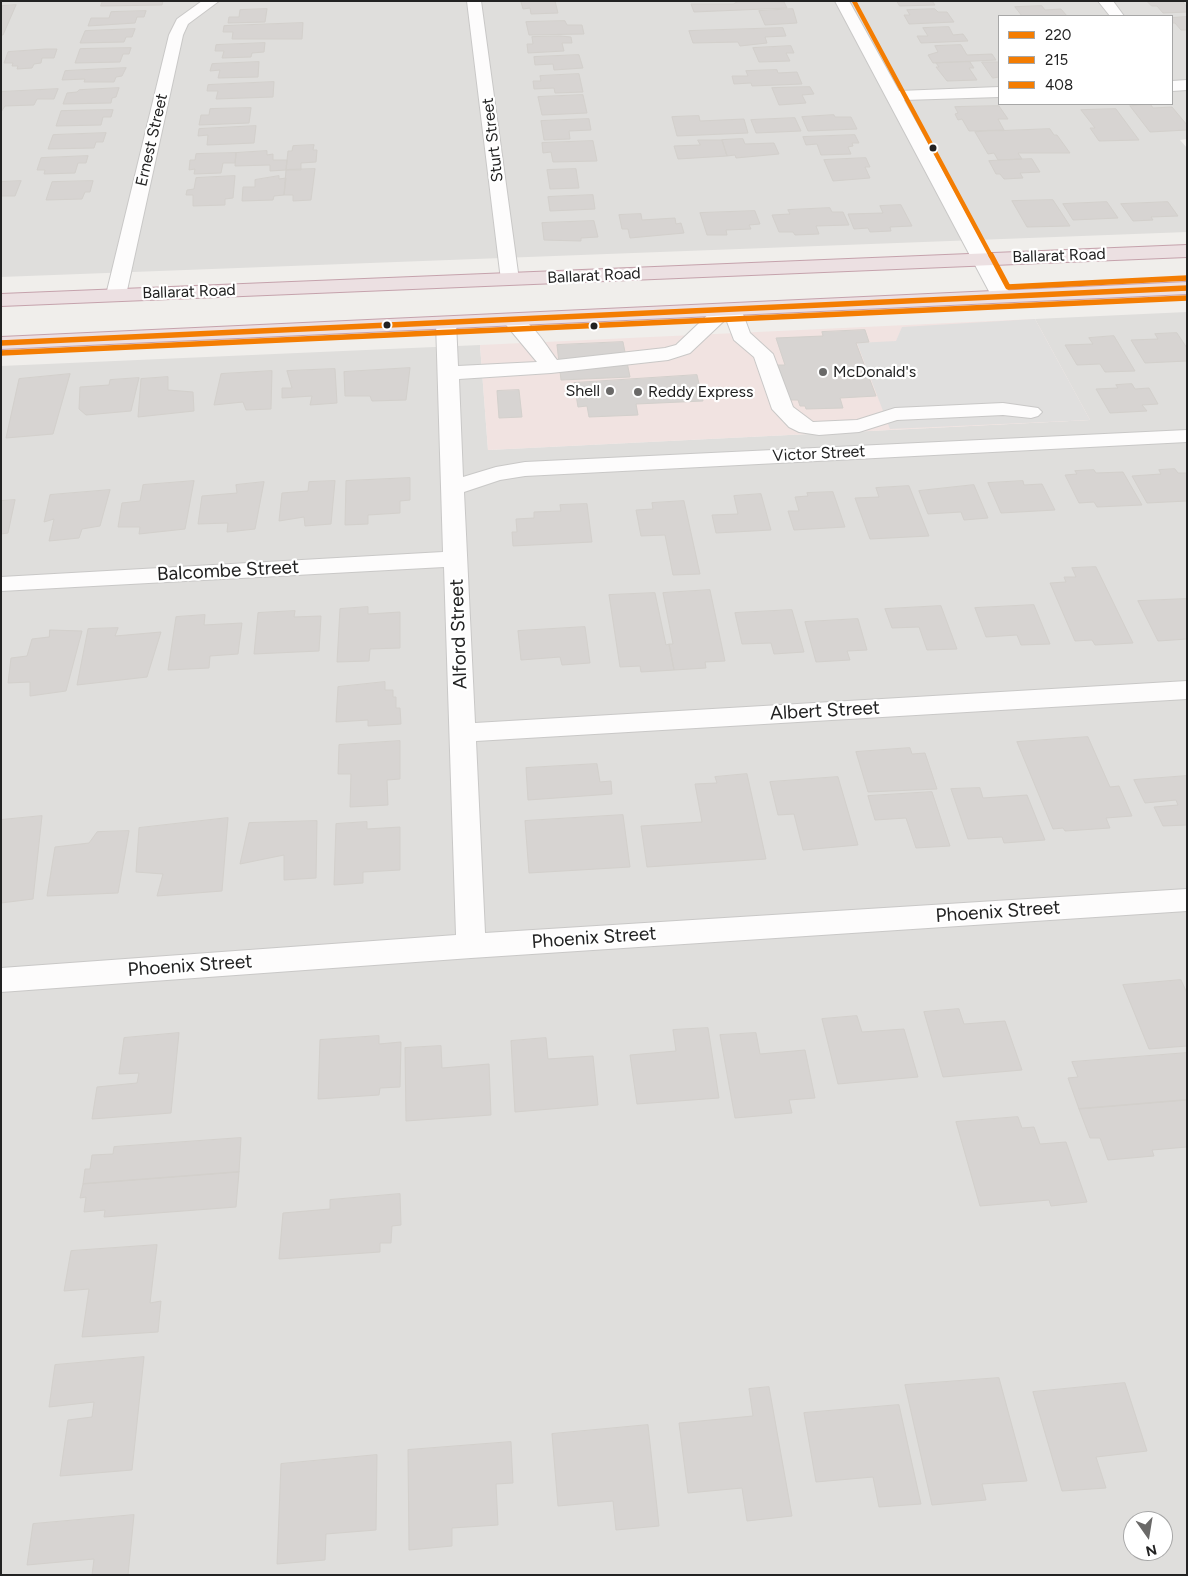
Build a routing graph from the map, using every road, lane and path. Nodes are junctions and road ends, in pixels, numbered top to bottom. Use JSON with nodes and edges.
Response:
{"nodes":[{"id":1,"x":212,"y":1,"type":"edge"},
{"id":2,"x":474,"y":1,"type":"edge"},
{"id":3,"x":842,"y":1,"type":"edge"},
{"id":4,"x":1105,"y":1,"type":"edge"},
{"id":5,"x":1117,"y":15,"type":"edge"},
{"id":6,"x":998,"y":92,"type":"edge"},
{"id":7,"x":893,"y":96,"type":"junction"},
{"id":8,"x":1187,"y":251,"type":"edge"},
{"id":9,"x":981,"y":258,"type":"junction"},
{"id":10,"x":510,"y":280,"type":"junction"},
{"id":11,"x":1187,"y":288,"type":"edge"},
{"id":12,"x":116,"y":295,"type":"junction"},
{"id":13,"x":1002,"y":297,"type":"junction"},
{"id":14,"x":1,"y":300,"type":"edge"},
{"id":15,"x":728,"y":310,"type":"junction"},
{"id":16,"x":512,"y":320,"type":"junction"},
{"id":17,"x":446,"y":322,"type":"junction"},
{"id":18,"x":1,"y":343,"type":"edge"},
{"id":19,"x":550,"y":367,"type":"junction"},
{"id":20,"x":449,"y":373,"type":"junction"},
{"id":21,"x":1031,"y":412,"type":"dead end"},
{"id":22,"x":1187,"y":436,"type":"edge"},
{"id":23,"x":454,"y":488,"type":"junction"},
{"id":24,"x":456,"y":559,"type":"junction"},
{"id":25,"x":1,"y":584,"type":"edge"},
{"id":26,"x":1187,"y":690,"type":"edge"},
{"id":27,"x":463,"y":733,"type":"junction"},
{"id":28,"x":1187,"y":900,"type":"edge"},
{"id":29,"x":472,"y":946,"type":"junction"},
{"id":30,"x":1,"y":980,"type":"edge"}],
"edges":[{"from":1,"to":12,"type":"street","name":"Ernest Street"},
{"from":2,"to":10,"type":"street","name":"Sturt Street"},
{"from":3,"to":7,"type":"street"},
{"from":4,"to":5,"type":"street"},
{"from":6,"to":7,"type":"street"},
{"from":7,"to":9,"type":"street"},
{"from":8,"to":9,"type":"highway","name":"Ballarat Road"},
{"from":9,"to":10,"type":"highway","name":"Ballarat Road"},
{"from":9,"to":13,"type":"street"},
{"from":10,"to":12,"type":"highway","name":"Ballarat Road"},
{"from":11,"to":13,"type":"highway","name":"Ballarat Road"},
{"from":12,"to":14,"type":"highway","name":"Ballarat Road"},
{"from":13,"to":15,"type":"highway","name":"Ballarat Road"},
{"from":15,"to":16,"type":"highway","name":"Ballarat Road"},
{"from":15,"to":19,"type":"street"},
{"from":15,"to":21,"type":"street"},
{"from":16,"to":17,"type":"highway","name":"Ballarat Road"},
{"from":16,"to":19,"type":"street"},
{"from":17,"to":18,"type":"highway","name":"Ballarat Road"},
{"from":17,"to":20,"type":"street","name":"Alford Street"},
{"from":19,"to":20,"type":"street"},
{"from":20,"to":23,"type":"street","name":"Alford Street"},
{"from":22,"to":23,"type":"street","name":"Victor Street"},
{"from":23,"to":24,"type":"street","name":"Alford Street"},
{"from":24,"to":25,"type":"street","name":"Balcombe Street"},
{"from":24,"to":27,"type":"street","name":"Alford Street"},
{"from":26,"to":27,"type":"street","name":"Albert Street"},
{"from":27,"to":29,"type":"street","name":"Alford Street"},
{"from":28,"to":29,"type":"street","name":"Phoenix Street"},
{"from":29,"to":30,"type":"street","name":"Phoenix Street"}]}
